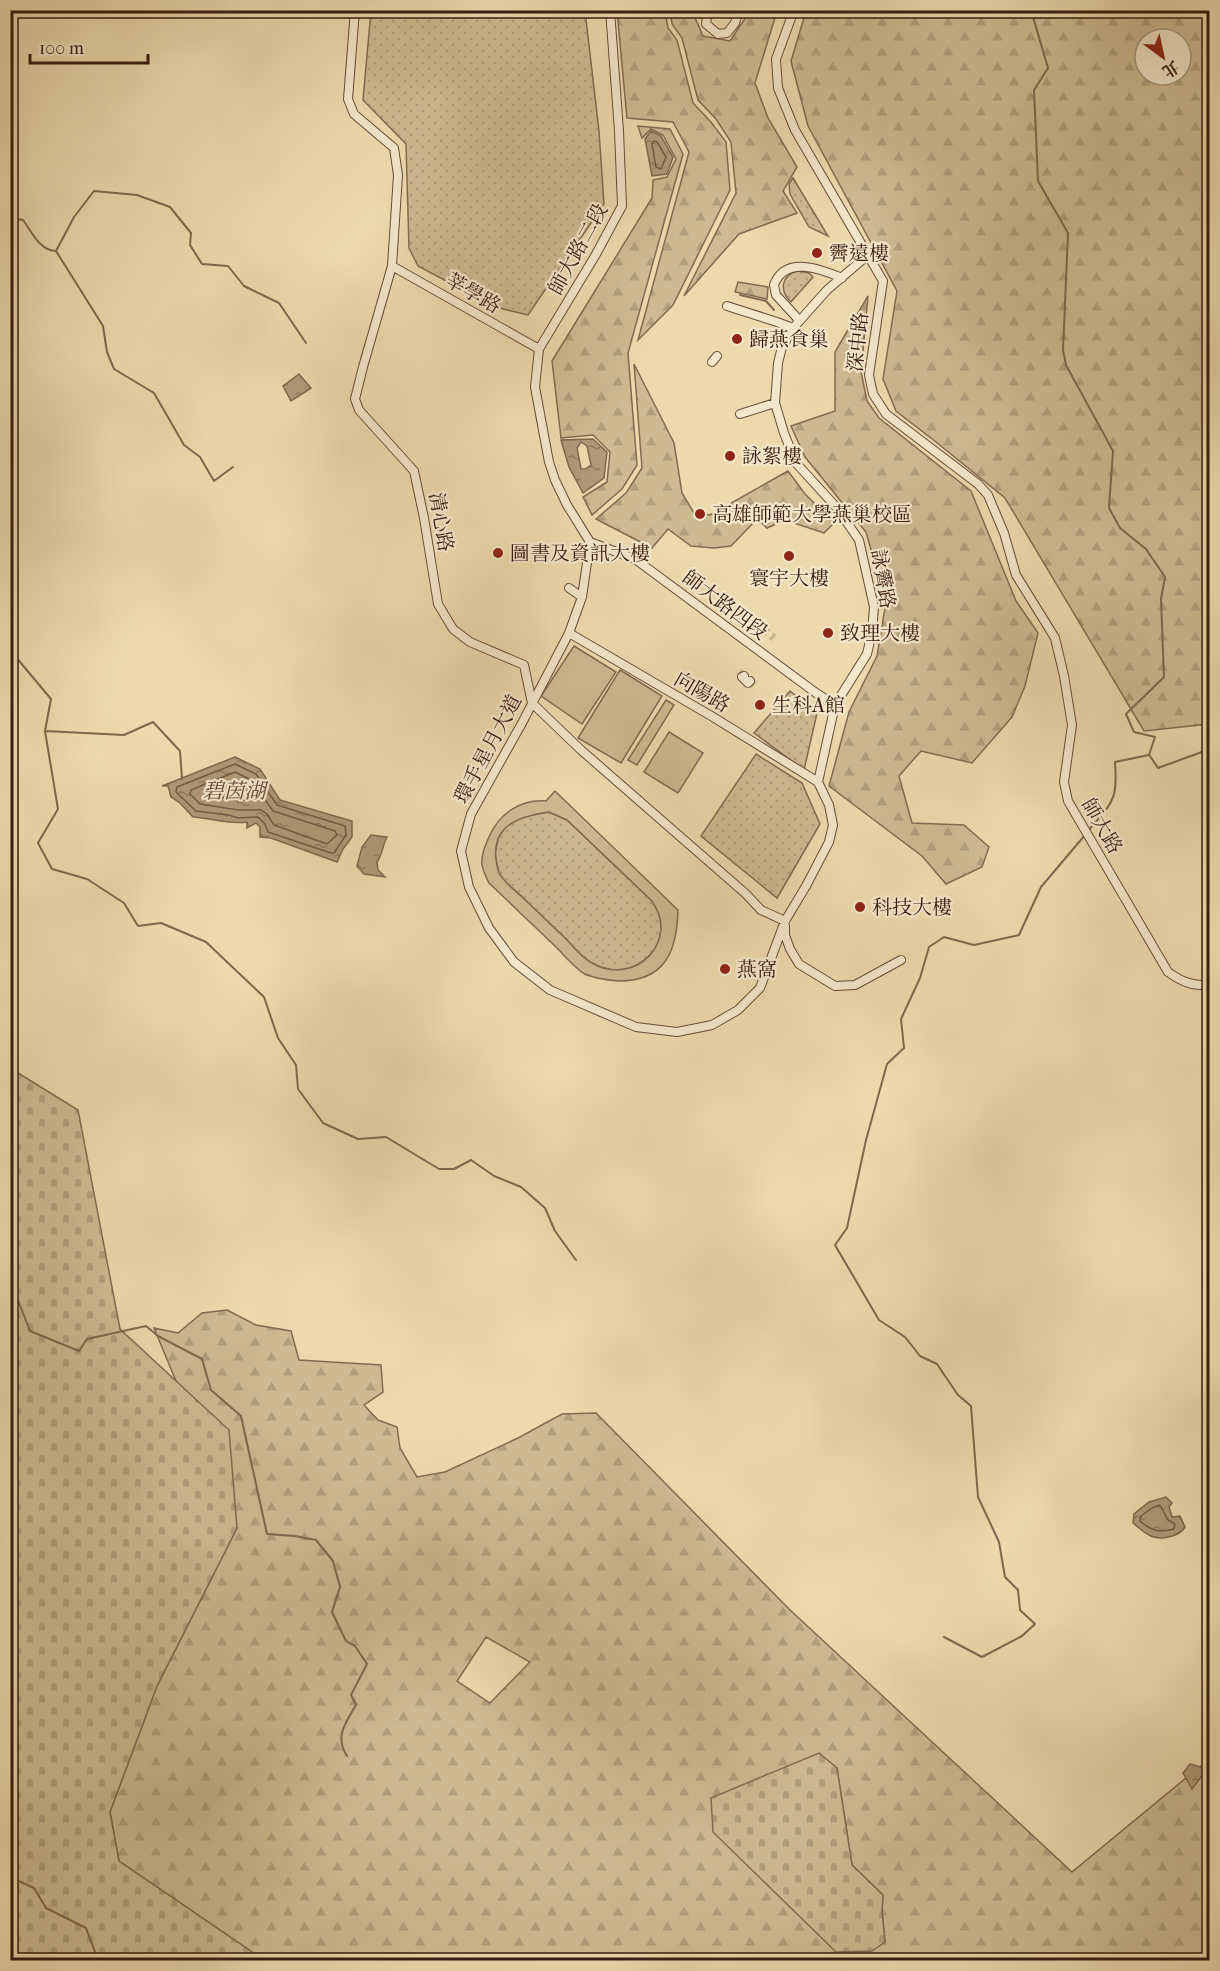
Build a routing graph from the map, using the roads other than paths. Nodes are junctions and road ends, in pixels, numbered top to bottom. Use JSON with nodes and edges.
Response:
{"nodes":[{"id":1,"x":355,"y":10,"type":"edge"},
{"id":2,"x":610,"y":10,"type":"edge"},
{"id":3,"x":708,"y":10,"type":"edge"},
{"id":4,"x":739,"y":10,"type":"edge"},
{"id":5,"x":794,"y":10,"type":"edge"},
{"id":6,"x":867,"y":257,"type":"junction"},
{"id":7,"x":392,"y":266,"type":"junction"},
{"id":8,"x":842,"y":278,"type":"junction"},
{"id":9,"x":727,"y":306,"type":"dead end"},
{"id":10,"x":799,"y":320,"type":"junction"},
{"id":11,"x":793,"y":328,"type":"junction"},
{"id":12,"x":539,"y":349,"type":"junction"},
{"id":13,"x":775,"y":404,"type":"junction"},
{"id":14,"x":740,"y":414,"type":"dead end"},
{"id":15,"x":590,"y":542,"type":"junction"},
{"id":16,"x":569,"y":588,"type":"dead end"},
{"id":17,"x":582,"y":597,"type":"junction"},
{"id":18,"x":569,"y":633,"type":"junction"},
{"id":19,"x":1055,"y":638,"type":"joint"},
{"id":20,"x":532,"y":703,"type":"junction"},
{"id":21,"x":835,"y":705,"type":"junction"},
{"id":22,"x":818,"y":782,"type":"junction"},
{"id":23,"x":785,"y":921,"type":"junction"},
{"id":24,"x":900,"y":960,"type":"dead end"},
{"id":25,"x":1209,"y":985,"type":"edge"}],
"edges":[{"from":1,"to":7,"type":"street","name":"清心路"},
{"from":2,"to":12,"type":"street","name":"師大路二段"},
{"from":3,"to":4,"type":"street"},
{"from":5,"to":6,"type":"street","name":"深中路"},
{"from":6,"to":8,"type":"street","name":"詠霽路"},
{"from":6,"to":19,"type":"street","name":"深中路"},
{"from":7,"to":12,"type":"street","name":"莘學路"},
{"from":7,"to":20,"type":"street","name":"清心路"},
{"from":8,"to":10,"type":"street","name":"詠霽路"},
{"from":8,"to":10,"type":"street"},
{"from":9,"to":11,"type":"street"},
{"from":10,"to":11,"type":"street","name":"詠霽路"},
{"from":11,"to":13,"type":"street","name":"詠霽路"},
{"from":12,"to":15,"type":"street"},
{"from":13,"to":14,"type":"street"},
{"from":13,"to":21,"type":"street","name":"詠霽路"},
{"from":15,"to":17,"type":"street","name":"環手星月大道"},
{"from":15,"to":21,"type":"street","name":"師大路四段"},
{"from":16,"to":17,"type":"street"},
{"from":17,"to":18,"type":"street","name":"環手星月大道"},
{"from":18,"to":20,"type":"street","name":"環手星月大道"},
{"from":18,"to":22,"type":"street","name":"向陽路"},
{"from":19,"to":25,"type":"street","name":"師大路"},
{"from":20,"to":23,"type":"street"},
{"from":20,"to":23,"type":"street","name":"環手星月大道"},
{"from":21,"to":22,"type":"street"},
{"from":22,"to":23,"type":"street","name":"環手星月大道"},
{"from":23,"to":24,"type":"street"}]}
